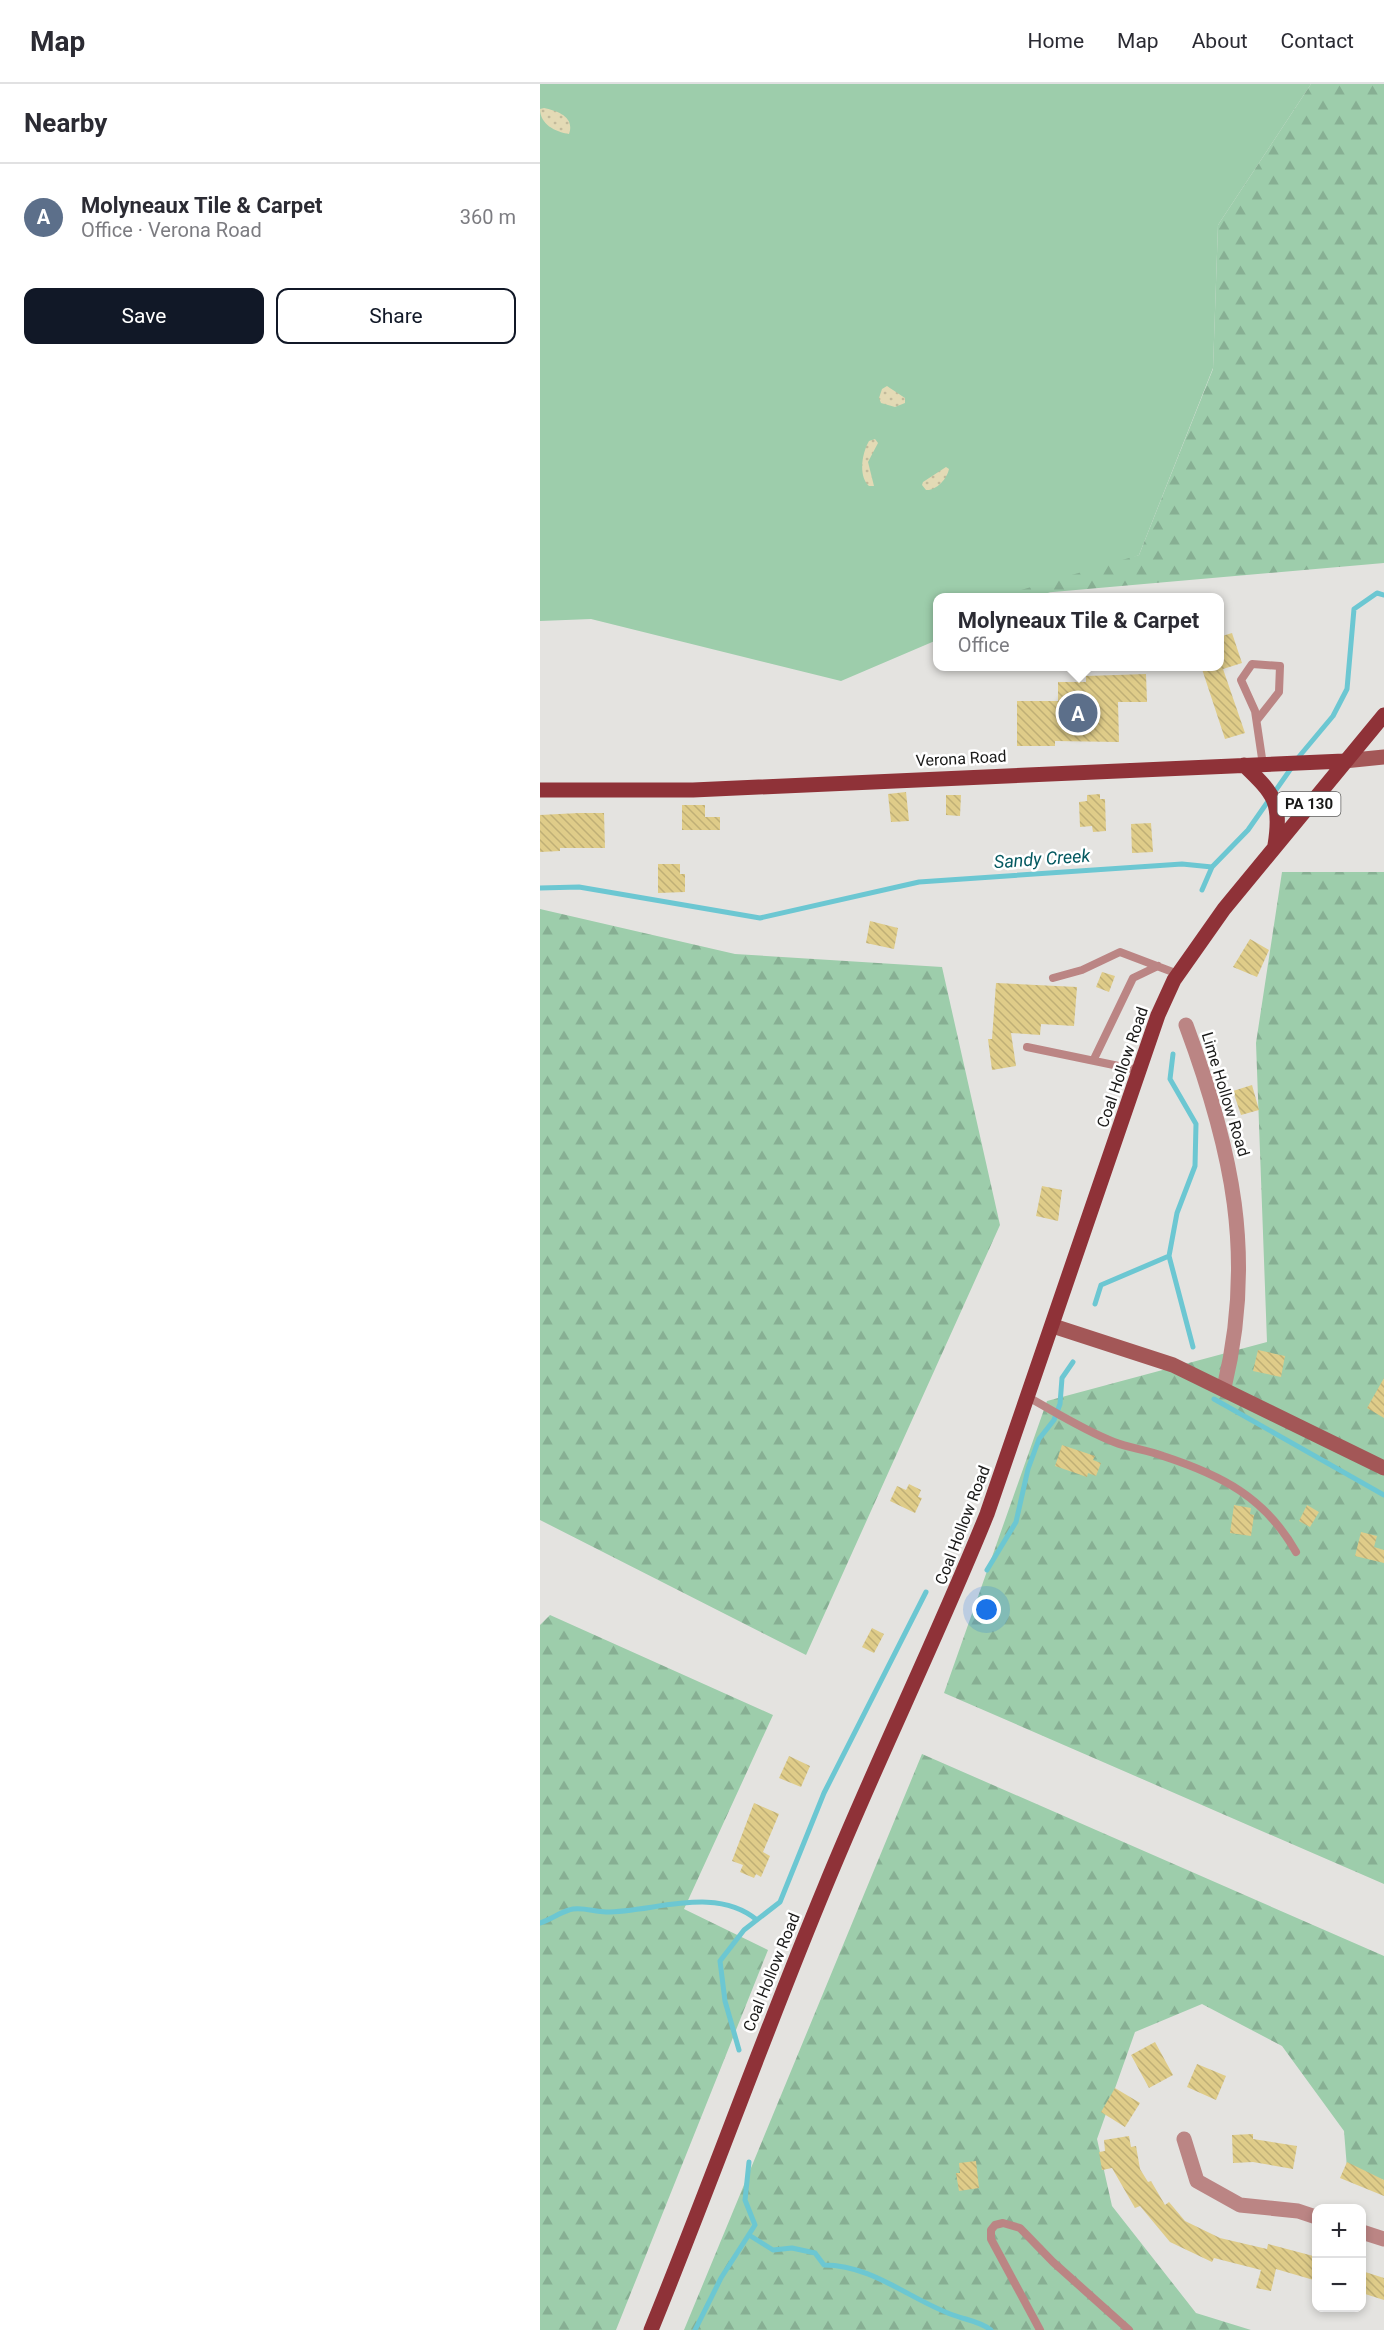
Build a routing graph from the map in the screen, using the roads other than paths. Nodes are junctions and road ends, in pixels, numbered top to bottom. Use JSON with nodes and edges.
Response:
{"nodes":[{"id":1,"x":1384,"y":715,"type":"edge"},
{"id":2,"x":1257,"y":720,"type":"junction"},
{"id":3,"x":1384,"y":757,"type":"edge"},
{"id":4,"x":1344,"y":761,"type":"junction"},
{"id":5,"x":1244,"y":765,"type":"junction"},
{"id":6,"x":1263,"y":765,"type":"junction"},
{"id":7,"x":540,"y":790,"type":"edge"},
{"id":8,"x":1275,"y":846,"type":"junction"},
{"id":9,"x":1158,"y":966,"type":"junction"},
{"id":10,"x":1178,"y":975,"type":"junction"},
{"id":11,"x":1053,"y":978,"type":"dead end"},
{"id":12,"x":1186,"y":1025,"type":"dead end"},
{"id":13,"x":1028,"y":1047,"type":"dead end"},
{"id":14,"x":1094,"y":1059,"type":"junction"},
{"id":15,"x":1138,"y":1070,"type":"junction"},
{"id":16,"x":1053,"y":1326,"type":"junction"},
{"id":17,"x":1224,"y":1388,"type":"junction"},
{"id":18,"x":1028,"y":1397,"type":"junction"},
{"id":19,"x":1384,"y":1468,"type":"edge"},
{"id":20,"x":1296,"y":1552,"type":"dead end"},
{"id":21,"x":1184,"y":2139,"type":"dead end"},
{"id":22,"x":1312,"y":2215,"type":"edge"},
{"id":23,"x":1366,"y":2233,"type":"edge"},
{"id":24,"x":1384,"y":2239,"type":"edge"},
{"id":25,"x":651,"y":2330,"type":"edge"},
{"id":26,"x":1040,"y":2330,"type":"edge"},
{"id":27,"x":1129,"y":2330,"type":"edge"}],
"edges":[{"from":1,"to":4,"type":"main road","number":"PA 130"},
{"from":2,"to":2,"type":"lane"},
{"from":2,"to":6,"type":"lane"},
{"from":3,"to":4,"type":"street","name":"Verona Road"},
{"from":4,"to":6,"type":"main road","name":"Verona Road"},
{"from":4,"to":8,"type":"main road","name":"Coal Hollow Road","number":"PA 130"},
{"from":5,"to":6,"type":"main road","name":"Verona Road"},
{"from":5,"to":7,"type":"main road","name":"Verona Road"},
{"from":5,"to":8,"type":"main road"},
{"from":8,"to":10,"type":"main road","name":"Coal Hollow Road","number":"PA 130"},
{"from":9,"to":10,"type":"lane"},
{"from":9,"to":11,"type":"lane"},
{"from":9,"to":14,"type":"lane"},
{"from":10,"to":15,"type":"main road","name":"Coal Hollow Road","number":"PA 130"},
{"from":12,"to":17,"type":"street","name":"Lime Hollow Road"},
{"from":13,"to":14,"type":"lane"},
{"from":14,"to":15,"type":"lane"},
{"from":15,"to":16,"type":"main road","name":"Coal Hollow Road","number":"PA 130"},
{"from":16,"to":17,"type":"street"},
{"from":16,"to":18,"type":"main road","name":"Coal Hollow Road","number":"PA 130"},
{"from":17,"to":19,"type":"street"},
{"from":18,"to":20,"type":"lane"},
{"from":18,"to":25,"type":"main road","name":"Coal Hollow Road","number":"PA 130"},
{"from":21,"to":22,"type":"street"},
{"from":23,"to":24,"type":"street"},
{"from":26,"to":27,"type":"lane"}]}
